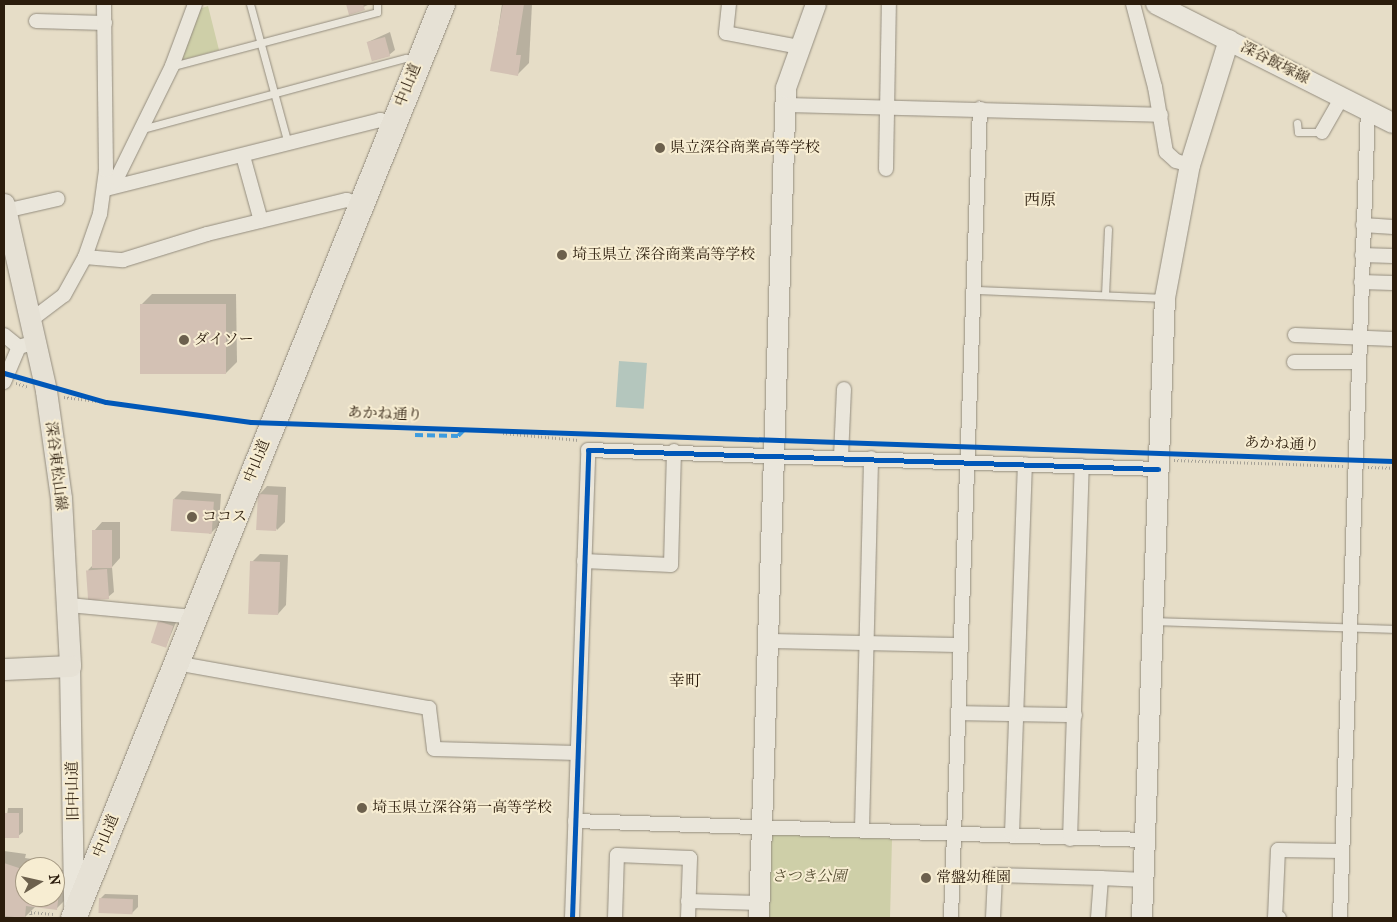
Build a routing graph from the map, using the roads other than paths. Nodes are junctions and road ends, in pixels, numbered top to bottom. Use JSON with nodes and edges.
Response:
{"nodes":[{"id":1,"x":104,"y":4,"type":"edge"},
{"id":2,"x":197,"y":4,"type":"edge"},
{"id":3,"x":250,"y":4,"type":"edge"},
{"id":4,"x":377,"y":4,"type":"edge"},
{"id":5,"x":441,"y":4,"type":"edge"},
{"id":6,"x":729,"y":4,"type":"edge"},
{"id":7,"x":816,"y":4,"type":"edge"},
{"id":8,"x":889,"y":4,"type":"edge"},
{"id":9,"x":1133,"y":4,"type":"edge"},
{"id":10,"x":1156,"y":4,"type":"edge"},
{"id":11,"x":36,"y":21,"type":"dead end"},
{"id":12,"x":105,"y":23,"type":"junction"},
{"id":13,"x":1229,"y":40,"type":"junction"},
{"id":14,"x":260,"y":43,"type":"junction"},
{"id":15,"x":799,"y":47,"type":"junction"},
{"id":16,"x":418,"y":61,"type":"junction"},
{"id":17,"x":172,"y":66,"type":"junction"},
{"id":18,"x":274,"y":94,"type":"junction"},
{"id":19,"x":1342,"y":97,"type":"junction"},
{"id":20,"x":785,"y":105,"type":"junction"},
{"id":21,"x":885,"y":108,"type":"junction"},
{"id":22,"x":980,"y":110,"type":"junction"},
{"id":23,"x":1368,"y":110,"type":"junction"},
{"id":24,"x":1161,"y":115,"type":"junction"},
{"id":25,"x":1297,"y":123,"type":"dead end"},
{"id":26,"x":1393,"y":123,"type":"edge"},
{"id":27,"x":392,"y":124,"type":"junction"},
{"id":28,"x":142,"y":129,"type":"junction"},
{"id":29,"x":1322,"y":132,"type":"joint"},
{"id":30,"x":288,"y":144,"type":"junction"},
{"id":31,"x":244,"y":156,"type":"junction"},
{"id":32,"x":1190,"y":165,"type":"junction"},
{"id":33,"x":886,"y":169,"type":"dead end"},
{"id":34,"x":106,"y":189,"type":"junction"},
{"id":35,"x":58,"y":199,"type":"dead end"},
{"id":36,"x":360,"y":205,"type":"junction"},
{"id":37,"x":4,"y":207,"type":"edge"},
{"id":38,"x":261,"y":221,"type":"junction"},
{"id":39,"x":1363,"y":226,"type":"junction"},
{"id":40,"x":1393,"y":227,"type":"edge"},
{"id":41,"x":1108,"y":228,"type":"dead end"},
{"id":42,"x":1362,"y":255,"type":"junction"},
{"id":43,"x":1393,"y":256,"type":"edge"},
{"id":44,"x":85,"y":257,"type":"junction"},
{"id":45,"x":1361,"y":282,"type":"junction"},
{"id":46,"x":1393,"y":283,"type":"edge"},
{"id":47,"x":974,"y":290,"type":"junction"},
{"id":48,"x":1105,"y":295,"type":"junction"},
{"id":49,"x":1165,"y":298,"type":"junction"},
{"id":50,"x":31,"y":320,"type":"junction"},
{"id":51,"x":4,"y":335,"type":"edge"},
{"id":52,"x":1295,"y":335,"type":"dead end"},
{"id":53,"x":1360,"y":338,"type":"junction"},
{"id":54,"x":1393,"y":339,"type":"edge"},
{"id":55,"x":28,"y":344,"type":"junction"},
{"id":56,"x":1294,"y":362,"type":"dead end"},
{"id":57,"x":1359,"y":362,"type":"junction"},
{"id":58,"x":8,"y":378,"type":"edge"},
{"id":59,"x":844,"y":389,"type":"dead end"},
{"id":60,"x":674,"y":452,"type":"junction"},
{"id":61,"x":773,"y":455,"type":"junction"},
{"id":62,"x":841,"y":457,"type":"junction"},
{"id":63,"x":871,"y":458,"type":"junction"},
{"id":64,"x":1164,"y":459,"type":"junction"},
{"id":65,"x":969,"y":462,"type":"junction"},
{"id":66,"x":1026,"y":464,"type":"junction"},
{"id":67,"x":1082,"y":466,"type":"junction"},
{"id":68,"x":584,"y":562,"type":"junction"},
{"id":69,"x":68,"y":605,"type":"junction"},
{"id":70,"x":194,"y":617,"type":"junction"},
{"id":71,"x":1153,"y":621,"type":"junction"},
{"id":72,"x":1349,"y":627,"type":"junction"},
{"id":73,"x":1393,"y":629,"type":"edge"},
{"id":74,"x":767,"y":641,"type":"junction"},
{"id":75,"x":867,"y":644,"type":"junction"},
{"id":76,"x":962,"y":645,"type":"junction"},
{"id":77,"x":176,"y":663,"type":"junction"},
{"id":78,"x":70,"y":666,"type":"junction"},
{"id":79,"x":4,"y":669,"type":"edge"},
{"id":80,"x":959,"y":713,"type":"junction"},
{"id":81,"x":1017,"y":713,"type":"junction"},
{"id":82,"x":1075,"y":714,"type":"junction"},
{"id":83,"x":577,"y":753,"type":"junction"},
{"id":84,"x":575,"y":821,"type":"junction"},
{"id":85,"x":762,"y":825,"type":"junction"},
{"id":86,"x":862,"y":829,"type":"junction"},
{"id":87,"x":954,"y":832,"type":"junction"},
{"id":88,"x":1012,"y":834,"type":"junction"},
{"id":89,"x":1070,"y":839,"type":"junction"},
{"id":90,"x":1145,"y":840,"type":"junction"},
{"id":91,"x":1342,"y":851,"type":"junction"},
{"id":92,"x":1101,"y":878,"type":"junction"},
{"id":93,"x":1144,"y":880,"type":"junction"},
{"id":94,"x":688,"y":901,"type":"junction"},
{"id":95,"x":759,"y":911,"type":"edge"},
{"id":96,"x":69,"y":917,"type":"edge"},
{"id":97,"x":572,"y":918,"type":"edge"},
{"id":98,"x":615,"y":918,"type":"edge"},
{"id":99,"x":688,"y":918,"type":"edge"},
{"id":100,"x":951,"y":918,"type":"edge"},
{"id":101,"x":993,"y":918,"type":"edge"},
{"id":102,"x":1098,"y":918,"type":"edge"},
{"id":103,"x":1142,"y":918,"type":"edge"},
{"id":104,"x":1279,"y":918,"type":"edge"},
{"id":105,"x":1340,"y":918,"type":"edge"}],
"edges":[{"from":1,"to":12,"type":"street"},
{"from":2,"to":17,"type":"street"},
{"from":3,"to":14,"type":"lane"},
{"from":4,"to":14,"type":"lane"},
{"from":5,"to":16,"type":"highway","name":"中山道"},
{"from":6,"to":15,"type":"street"},
{"from":7,"to":15,"type":"street"},
{"from":8,"to":21,"type":"street"},
{"from":9,"to":24,"type":"street"},
{"from":10,"to":13,"type":"street","name":"深谷飯塚線"},
{"from":11,"to":12,"type":"street"},
{"from":12,"to":34,"type":"street"},
{"from":13,"to":19,"type":"street","name":"深谷飯塚線"},
{"from":13,"to":32,"type":"street"},
{"from":14,"to":17,"type":"lane"},
{"from":14,"to":18,"type":"lane"},
{"from":15,"to":20,"type":"street"},
{"from":16,"to":18,"type":"lane"},
{"from":16,"to":27,"type":"highway","name":"中山道"},
{"from":17,"to":28,"type":"street"},
{"from":18,"to":28,"type":"lane"},
{"from":18,"to":30,"type":"lane"},
{"from":19,"to":23,"type":"street","name":"深谷飯塚線"},
{"from":19,"to":29,"type":"street"},
{"from":20,"to":21,"type":"street"},
{"from":20,"to":61,"type":"street"},
{"from":21,"to":22,"type":"street"},
{"from":21,"to":33,"type":"street"},
{"from":22,"to":24,"type":"street"},
{"from":22,"to":47,"type":"street"},
{"from":23,"to":26,"type":"street","name":"深谷飯塚線"},
{"from":23,"to":39,"type":"street"},
{"from":24,"to":32,"type":"street"},
{"from":25,"to":29,"type":"lane"},
{"from":27,"to":30,"type":"street"},
{"from":27,"to":36,"type":"highway","name":"中山道"},
{"from":28,"to":34,"type":"street"},
{"from":30,"to":31,"type":"street"},
{"from":31,"to":34,"type":"street"},
{"from":31,"to":38,"type":"street"},
{"from":32,"to":49,"type":"street"},
{"from":34,"to":44,"type":"street"},
{"from":35,"to":37,"type":"street"},
{"from":36,"to":38,"type":"street"},
{"from":36,"to":70,"type":"highway","name":"中山道"},
{"from":37,"to":50,"type":"main road","name":"深谷東松山線"},
{"from":38,"to":44,"type":"street"},
{"from":39,"to":40,"type":"street"},
{"from":39,"to":42,"type":"street"},
{"from":41,"to":48,"type":"lane"},
{"from":42,"to":43,"type":"street"},
{"from":42,"to":45,"type":"street"},
{"from":44,"to":50,"type":"street"},
{"from":45,"to":46,"type":"street"},
{"from":45,"to":53,"type":"street"},
{"from":47,"to":48,"type":"lane"},
{"from":47,"to":65,"type":"street"},
{"from":48,"to":49,"type":"lane"},
{"from":49,"to":64,"type":"street"},
{"from":50,"to":55,"type":"main road","name":"深谷東松山線"},
{"from":51,"to":55,"type":"street"},
{"from":52,"to":53,"type":"street"},
{"from":53,"to":54,"type":"street"},
{"from":53,"to":57,"type":"street"},
{"from":55,"to":58,"type":"street"},
{"from":55,"to":69,"type":"main road","name":"深谷東松山線"},
{"from":56,"to":57,"type":"street"},
{"from":57,"to":72,"type":"street"},
{"from":59,"to":62,"type":"street"},
{"from":60,"to":61,"type":"street"},
{"from":60,"to":68,"type":"street"},
{"from":60,"to":68,"type":"street"},
{"from":61,"to":62,"type":"street"},
{"from":61,"to":74,"type":"street"},
{"from":62,"to":63,"type":"street"},
{"from":63,"to":65,"type":"street"},
{"from":63,"to":75,"type":"street"},
{"from":64,"to":67,"type":"street"},
{"from":64,"to":71,"type":"street"},
{"from":65,"to":66,"type":"street"},
{"from":65,"to":76,"type":"street"},
{"from":66,"to":67,"type":"street"},
{"from":66,"to":81,"type":"street"},
{"from":67,"to":82,"type":"street"},
{"from":68,"to":83,"type":"street"},
{"from":69,"to":70,"type":"street"},
{"from":69,"to":78,"type":"main road","name":"深谷東松山線"},
{"from":70,"to":77,"type":"highway","name":"中山道"},
{"from":71,"to":72,"type":"lane"},
{"from":71,"to":90,"type":"street"},
{"from":72,"to":73,"type":"lane"},
{"from":72,"to":91,"type":"street"},
{"from":74,"to":75,"type":"street"},
{"from":74,"to":85,"type":"street"},
{"from":75,"to":76,"type":"street"},
{"from":75,"to":86,"type":"street"},
{"from":76,"to":80,"type":"street"},
{"from":77,"to":83,"type":"street"},
{"from":77,"to":96,"type":"highway","name":"中山道"},
{"from":78,"to":79,"type":"main road"},
{"from":78,"to":96,"type":"street","name":"旧中山道"},
{"from":80,"to":81,"type":"street"},
{"from":80,"to":87,"type":"street"},
{"from":81,"to":82,"type":"street"},
{"from":81,"to":88,"type":"street"},
{"from":82,"to":89,"type":"street"},
{"from":83,"to":84,"type":"street"},
{"from":84,"to":85,"type":"street"},
{"from":84,"to":97,"type":"street"},
{"from":85,"to":86,"type":"street"},
{"from":85,"to":95,"type":"street"},
{"from":86,"to":87,"type":"street"},
{"from":87,"to":88,"type":"street"},
{"from":87,"to":100,"type":"street"},
{"from":88,"to":89,"type":"street"},
{"from":89,"to":90,"type":"street"},
{"from":90,"to":93,"type":"street"},
{"from":91,"to":104,"type":"street"},
{"from":91,"to":105,"type":"street"},
{"from":92,"to":93,"type":"street"},
{"from":92,"to":101,"type":"street"},
{"from":92,"to":102,"type":"street"},
{"from":93,"to":103,"type":"street"},
{"from":94,"to":95,"type":"street"},
{"from":94,"to":98,"type":"street"},
{"from":94,"to":99,"type":"street"}]}
